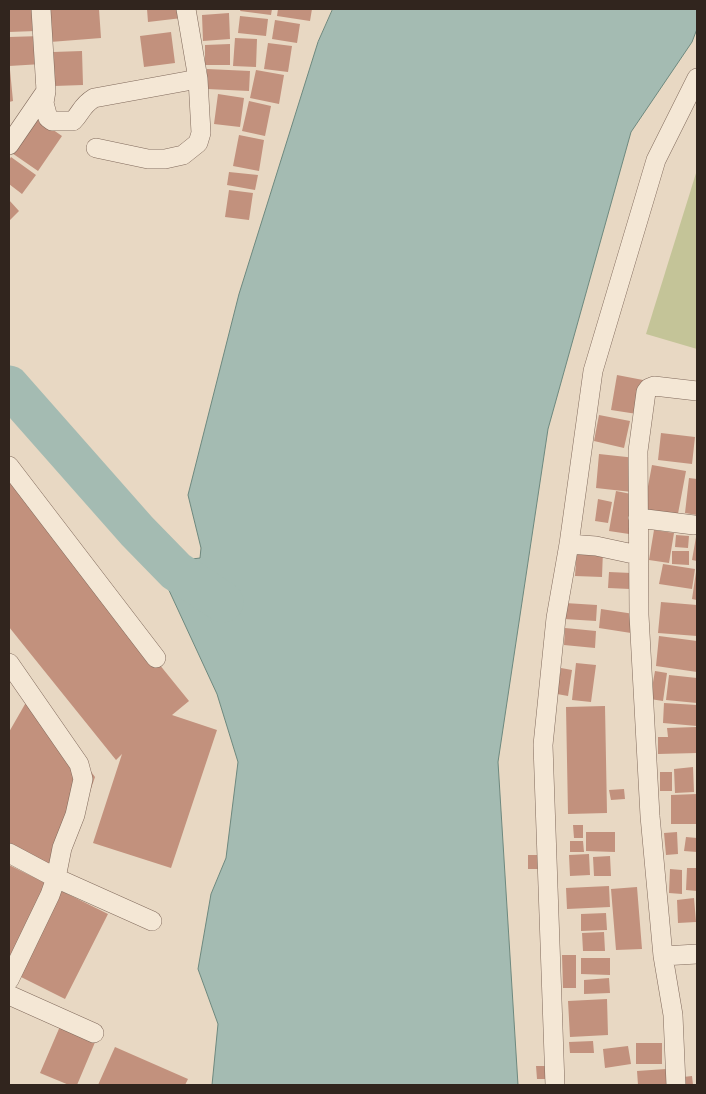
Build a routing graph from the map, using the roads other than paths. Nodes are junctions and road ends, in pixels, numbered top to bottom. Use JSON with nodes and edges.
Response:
{"nodes":[{"id":1,"x":41,"y":9,"type":"edge"},
{"id":2,"x":186,"y":9,"type":"edge"},
{"id":3,"x":697,"y":78,"type":"edge"},
{"id":4,"x":198,"y":79,"type":"junction"},
{"id":5,"x":46,"y":91,"type":"junction"},
{"id":6,"x":9,"y":145,"type":"edge"},
{"id":7,"x":96,"y":148,"type":"dead end"},
{"id":8,"x":697,"y":392,"type":"edge"},
{"id":9,"x":9,"y":466,"type":"edge"},
{"id":10,"x":638,"y":518,"type":"junction"},
{"id":11,"x":694,"y":525,"type":"dead end"},
{"id":12,"x":569,"y":544,"type":"junction"},
{"id":13,"x":638,"y":554,"type":"junction"},
{"id":14,"x":156,"y":658,"type":"dead end"},
{"id":15,"x":9,"y":663,"type":"edge"},
{"id":16,"x":9,"y":853,"type":"edge"},
{"id":17,"x":56,"y":878,"type":"junction"},
{"id":18,"x":152,"y":921,"type":"dead end"},
{"id":19,"x":697,"y":954,"type":"edge"},
{"id":20,"x":663,"y":956,"type":"junction"},
{"id":21,"x":9,"y":980,"type":"edge"},
{"id":22,"x":9,"y":995,"type":"edge"},
{"id":23,"x":94,"y":1033,"type":"dead end"},
{"id":24,"x":555,"y":1085,"type":"edge"},
{"id":25,"x":676,"y":1085,"type":"edge"}],
"edges":[{"from":1,"to":5,"type":"street"},
{"from":2,"to":4,"type":"street"},
{"from":3,"to":12,"type":"street"},
{"from":4,"to":5,"type":"street"},
{"from":4,"to":7,"type":"street"},
{"from":5,"to":6,"type":"street"},
{"from":8,"to":10,"type":"street"},
{"from":9,"to":14,"type":"street"},
{"from":10,"to":11,"type":"street"},
{"from":10,"to":13,"type":"street"},
{"from":12,"to":13,"type":"street"},
{"from":12,"to":24,"type":"street"},
{"from":13,"to":20,"type":"street"},
{"from":15,"to":17,"type":"street"},
{"from":16,"to":17,"type":"street"},
{"from":17,"to":18,"type":"street"},
{"from":17,"to":21,"type":"street"},
{"from":19,"to":20,"type":"street"},
{"from":20,"to":25,"type":"street"},
{"from":22,"to":23,"type":"street"}]}
